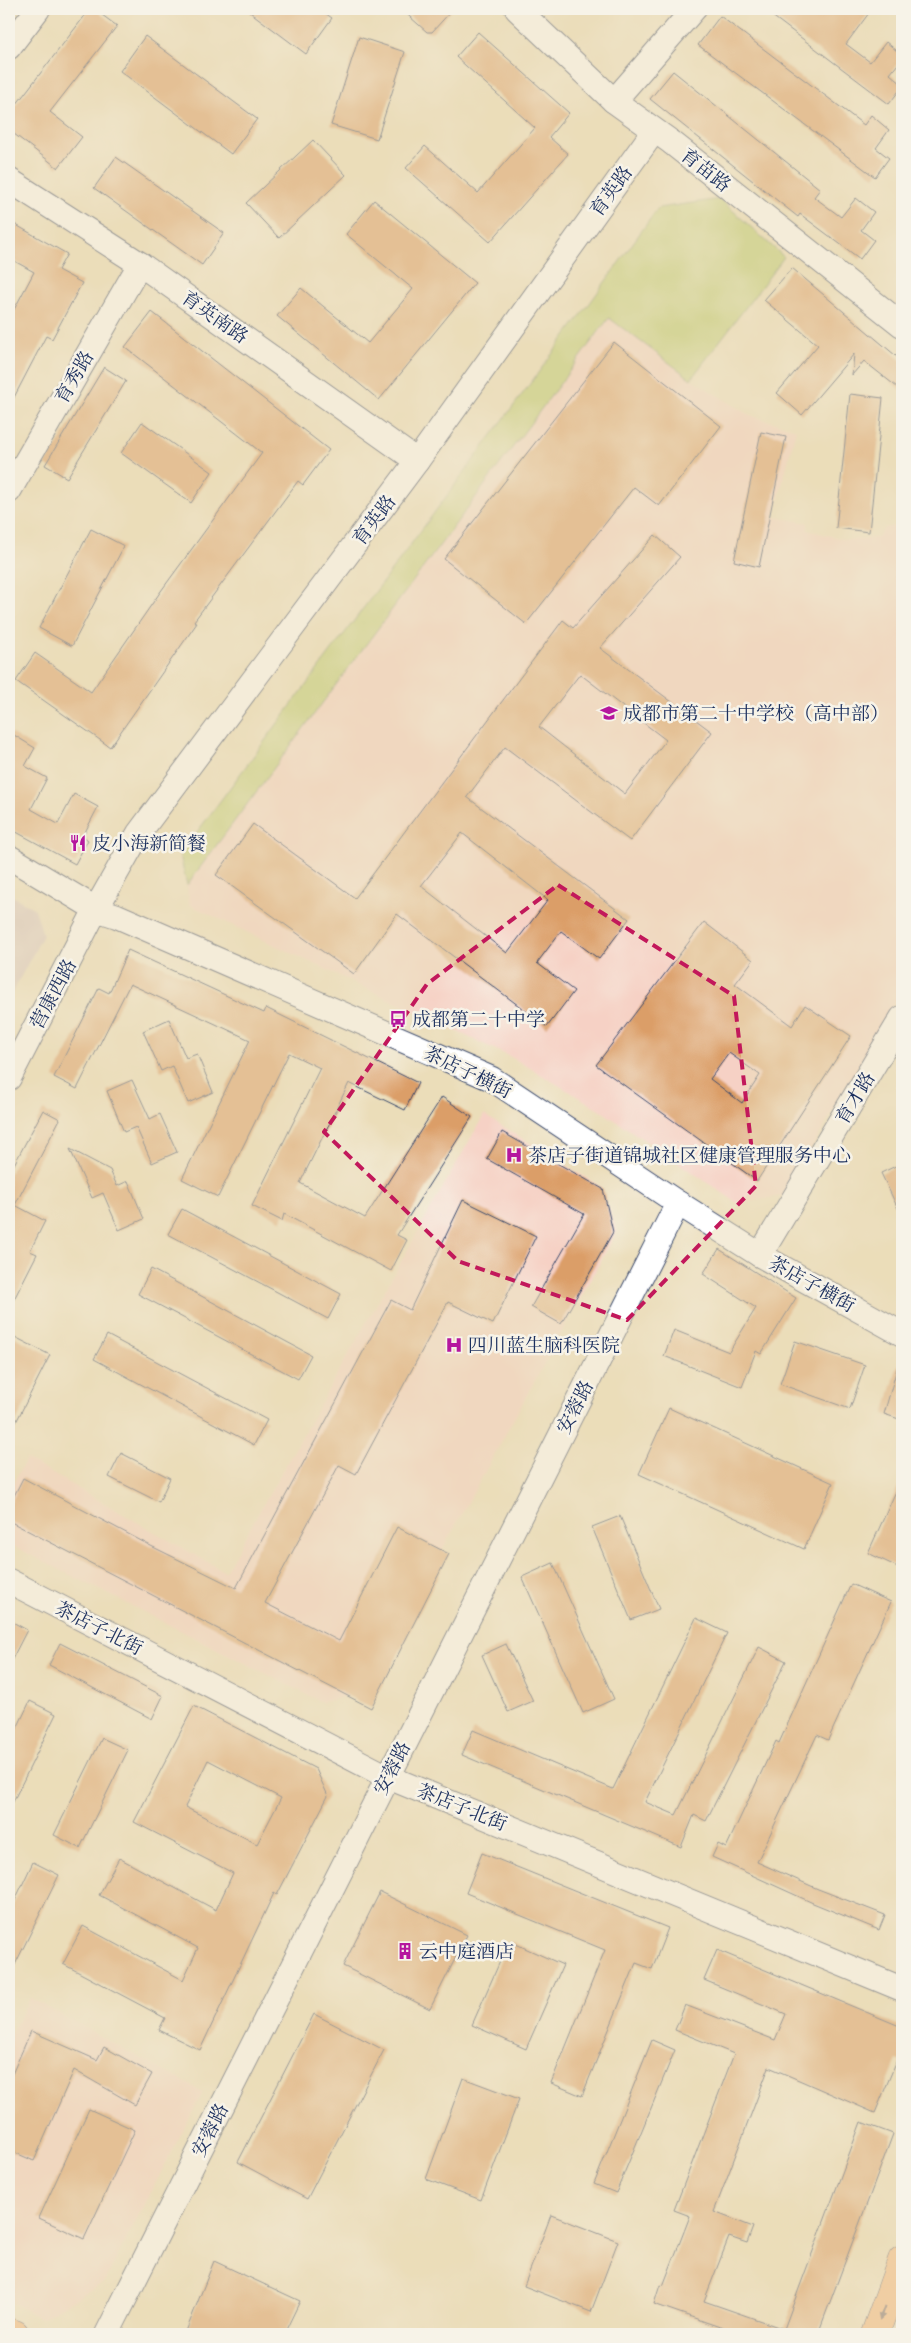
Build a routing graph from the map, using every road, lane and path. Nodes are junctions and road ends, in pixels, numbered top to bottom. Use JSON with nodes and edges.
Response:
{"nodes":[{"id":1,"x":38,"y":9,"type":"edge"},
{"id":2,"x":517,"y":9,"type":"edge"},
{"id":3,"x":694,"y":9,"type":"edge"},
{"id":4,"x":9,"y":47,"type":"edge"},
{"id":5,"x":614,"y":101,"type":"junction"},
{"id":6,"x":654,"y":131,"type":"junction"},
{"id":7,"x":9,"y":180,"type":"edge"},
{"id":8,"x":140,"y":264,"type":"junction"},
{"id":9,"x":902,"y":324,"type":"edge"},
{"id":10,"x":417,"y":461,"type":"junction"},
{"id":11,"x":9,"y":491,"type":"edge"},
{"id":12,"x":9,"y":857,"type":"edge"},
{"id":13,"x":96,"y":910,"type":"junction"},
{"id":14,"x":902,"y":1018,"type":"edge"},
{"id":15,"x":9,"y":1078,"type":"edge"},
{"id":16,"x":678,"y":1203,"type":"junction"},
{"id":17,"x":760,"y":1255,"type":"junction"},
{"id":18,"x":902,"y":1334,"type":"edge"},
{"id":19,"x":9,"y":1581,"type":"edge"},
{"id":20,"x":388,"y":1777,"type":"junction"},
{"id":21,"x":902,"y":1989,"type":"edge"},
{"id":22,"x":902,"y":2260,"type":"edge"},
{"id":23,"x":9,"y":2332,"type":"edge"},
{"id":24,"x":15,"y":2334,"type":"edge"},
{"id":25,"x":107,"y":2334,"type":"edge"},
{"id":26,"x":875,"y":2334,"type":"edge"}],
"edges":[{"from":1,"to":4,"type":"street"},
{"from":2,"to":5,"type":"street","name":"育苗路"},
{"from":3,"to":5,"type":"street"},
{"from":5,"to":6,"type":"street","name":"育苗路"},
{"from":6,"to":9,"type":"street","name":"育苗路"},
{"from":6,"to":10,"type":"street","name":"育英路"},
{"from":7,"to":8,"type":"street","name":"育英南路"},
{"from":8,"to":10,"type":"street","name":"育英南路"},
{"from":8,"to":11,"type":"street","name":"育秀路"},
{"from":10,"to":13,"type":"street","name":"育英路"},
{"from":12,"to":13,"type":"street","name":"茶店子横街"},
{"from":13,"to":15,"type":"street","name":"营康西路"},
{"from":13,"to":16,"type":"street","name":"茶店子横街"},
{"from":14,"to":17,"type":"street","name":"育才路"},
{"from":16,"to":17,"type":"street","name":"茶店子横街"},
{"from":16,"to":20,"type":"street","name":"安蓉路"},
{"from":17,"to":18,"type":"street","name":"茶店子横街"},
{"from":19,"to":20,"type":"street","name":"茶店子北街"},
{"from":20,"to":21,"type":"street","name":"茶店子北街"},
{"from":20,"to":25,"type":"street","name":"安蓉路"},
{"from":22,"to":26,"type":"main road","one_way":true},
{"from":23,"to":24,"type":"main road"}]}
